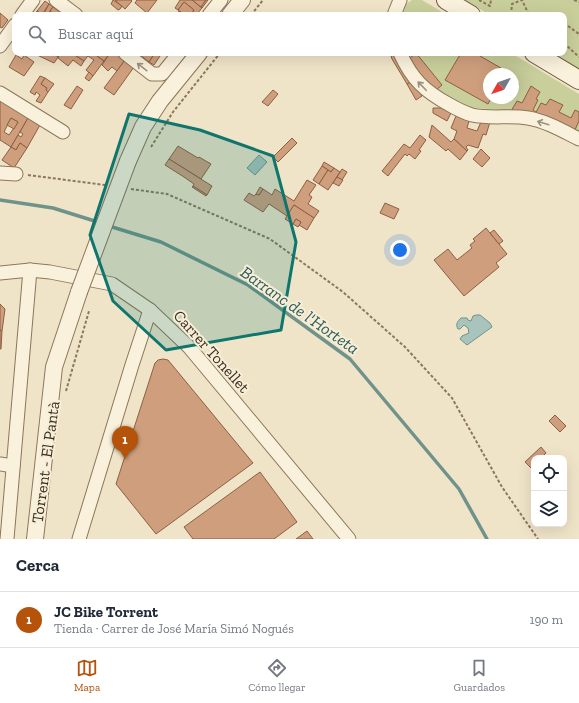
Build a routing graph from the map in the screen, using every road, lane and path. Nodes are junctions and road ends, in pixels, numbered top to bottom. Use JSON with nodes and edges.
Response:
{"nodes":[{"id":1,"x":33,"y":0,"type":"edge"},
{"id":2,"x":56,"y":0,"type":"edge"},
{"id":3,"x":221,"y":0,"type":"edge"},
{"id":4,"x":242,"y":0,"type":"edge"},
{"id":5,"x":263,"y":0,"type":"edge"},
{"id":6,"x":400,"y":0,"type":"edge"},
{"id":7,"x":446,"y":0,"type":"edge"},
{"id":8,"x":479,"y":0,"type":"edge"},
{"id":9,"x":491,"y":0,"type":"edge"},
{"id":10,"x":574,"y":0,"type":"edge"},
{"id":11,"x":579,"y":2,"type":"edge"},
{"id":12,"x":24,"y":12,"type":"edge"},
{"id":13,"x":72,"y":12,"type":"edge"},
{"id":14,"x":211,"y":12,"type":"edge"},
{"id":15,"x":232,"y":12,"type":"edge"},
{"id":16,"x":253,"y":12,"type":"edge"},
{"id":17,"x":395,"y":12,"type":"edge"},
{"id":18,"x":466,"y":12,"type":"edge"},
{"id":19,"x":511,"y":12,"type":"edge"},
{"id":20,"x":528,"y":12,"type":"edge"},
{"id":21,"x":567,"y":25,"type":"edge"},
{"id":22,"x":12,"y":29,"type":"edge"},
{"id":23,"x":579,"y":34,"type":"edge"},
{"id":24,"x":0,"y":46,"type":"edge"},
{"id":25,"x":567,"y":46,"type":"edge"},
{"id":26,"x":129,"y":56,"type":"edge"},
{"id":27,"x":177,"y":56,"type":"edge"},
{"id":28,"x":197,"y":56,"type":"edge"},
{"id":29,"x":218,"y":56,"type":"edge"},
{"id":30,"x":402,"y":56,"type":"edge"},
{"id":31,"x":539,"y":56,"type":"edge"},
{"id":32,"x":579,"y":57,"type":"edge"},
{"id":33,"x":579,"y":80,"type":"edge"},
{"id":34,"x":0,"y":93,"type":"edge"},
{"id":35,"x":63,"y":132,"type":"dead end"},
{"id":36,"x":579,"y":139,"type":"edge"},
{"id":37,"x":149,"y":150,"type":"dead end"},
{"id":38,"x":0,"y":173,"type":"edge"},
{"id":39,"x":16,"y":174,"type":"joint"},
{"id":40,"x":107,"y":186,"type":"dead end"},
{"id":41,"x":129,"y":189,"type":"dead end"},
{"id":42,"x":30,"y":270,"type":"junction"},
{"id":43,"x":0,"y":272,"type":"edge"},
{"id":44,"x":150,"y":310,"type":"junction"},
{"id":45,"x":89,"y":311,"type":"dead end"},
{"id":46,"x":65,"y":395,"type":"dead end"},
{"id":47,"x":0,"y":464,"type":"edge"},
{"id":48,"x":13,"y":466,"type":"junction"},
{"id":49,"x":7,"y":539,"type":"edge"},
{"id":50,"x":35,"y":539,"type":"edge"},
{"id":51,"x":79,"y":539,"type":"edge"},
{"id":52,"x":349,"y":539,"type":"edge"},
{"id":53,"x":538,"y":539,"type":"edge"}],
"edges":[{"from":1,"to":12,"type":"street"},
{"from":2,"to":13,"type":"street"},
{"from":3,"to":14,"type":"street"},
{"from":4,"to":15,"type":"street"},
{"from":5,"to":16,"type":"path"},
{"from":6,"to":17,"type":"street"},
{"from":7,"to":18,"type":"main road"},
{"from":8,"to":9,"type":"path"},
{"from":10,"to":11,"type":"path"},
{"from":19,"to":20,"type":"path"},
{"from":21,"to":23,"type":"path"},
{"from":22,"to":24,"type":"street"},
{"from":25,"to":32,"type":"path"},
{"from":27,"to":26,"type":"street","one_way":true},
{"from":28,"to":50,"type":"street","bridge":true},
{"from":29,"to":37,"type":"path"},
{"from":36,"to":30,"type":"street","one_way":true},
{"from":31,"to":33,"type":"main road"},
{"from":34,"to":35,"type":"street"},
{"from":38,"to":39,"type":"street"},
{"from":39,"to":40,"type":"path"},
{"from":41,"to":53,"type":"path"},
{"from":42,"to":43,"type":"street","name":"Carrer Tonellet"},
{"from":42,"to":44,"type":"street","name":"Carrer Tonellet"},
{"from":42,"to":48,"type":"street"},
{"from":44,"to":51,"type":"street"},
{"from":44,"to":52,"type":"street","name":"Carrer Tonellet"},
{"from":45,"to":46,"type":"path","name":"Torrent - El Pantà"},
{"from":47,"to":48,"type":"street"},
{"from":48,"to":49,"type":"street"}]}
